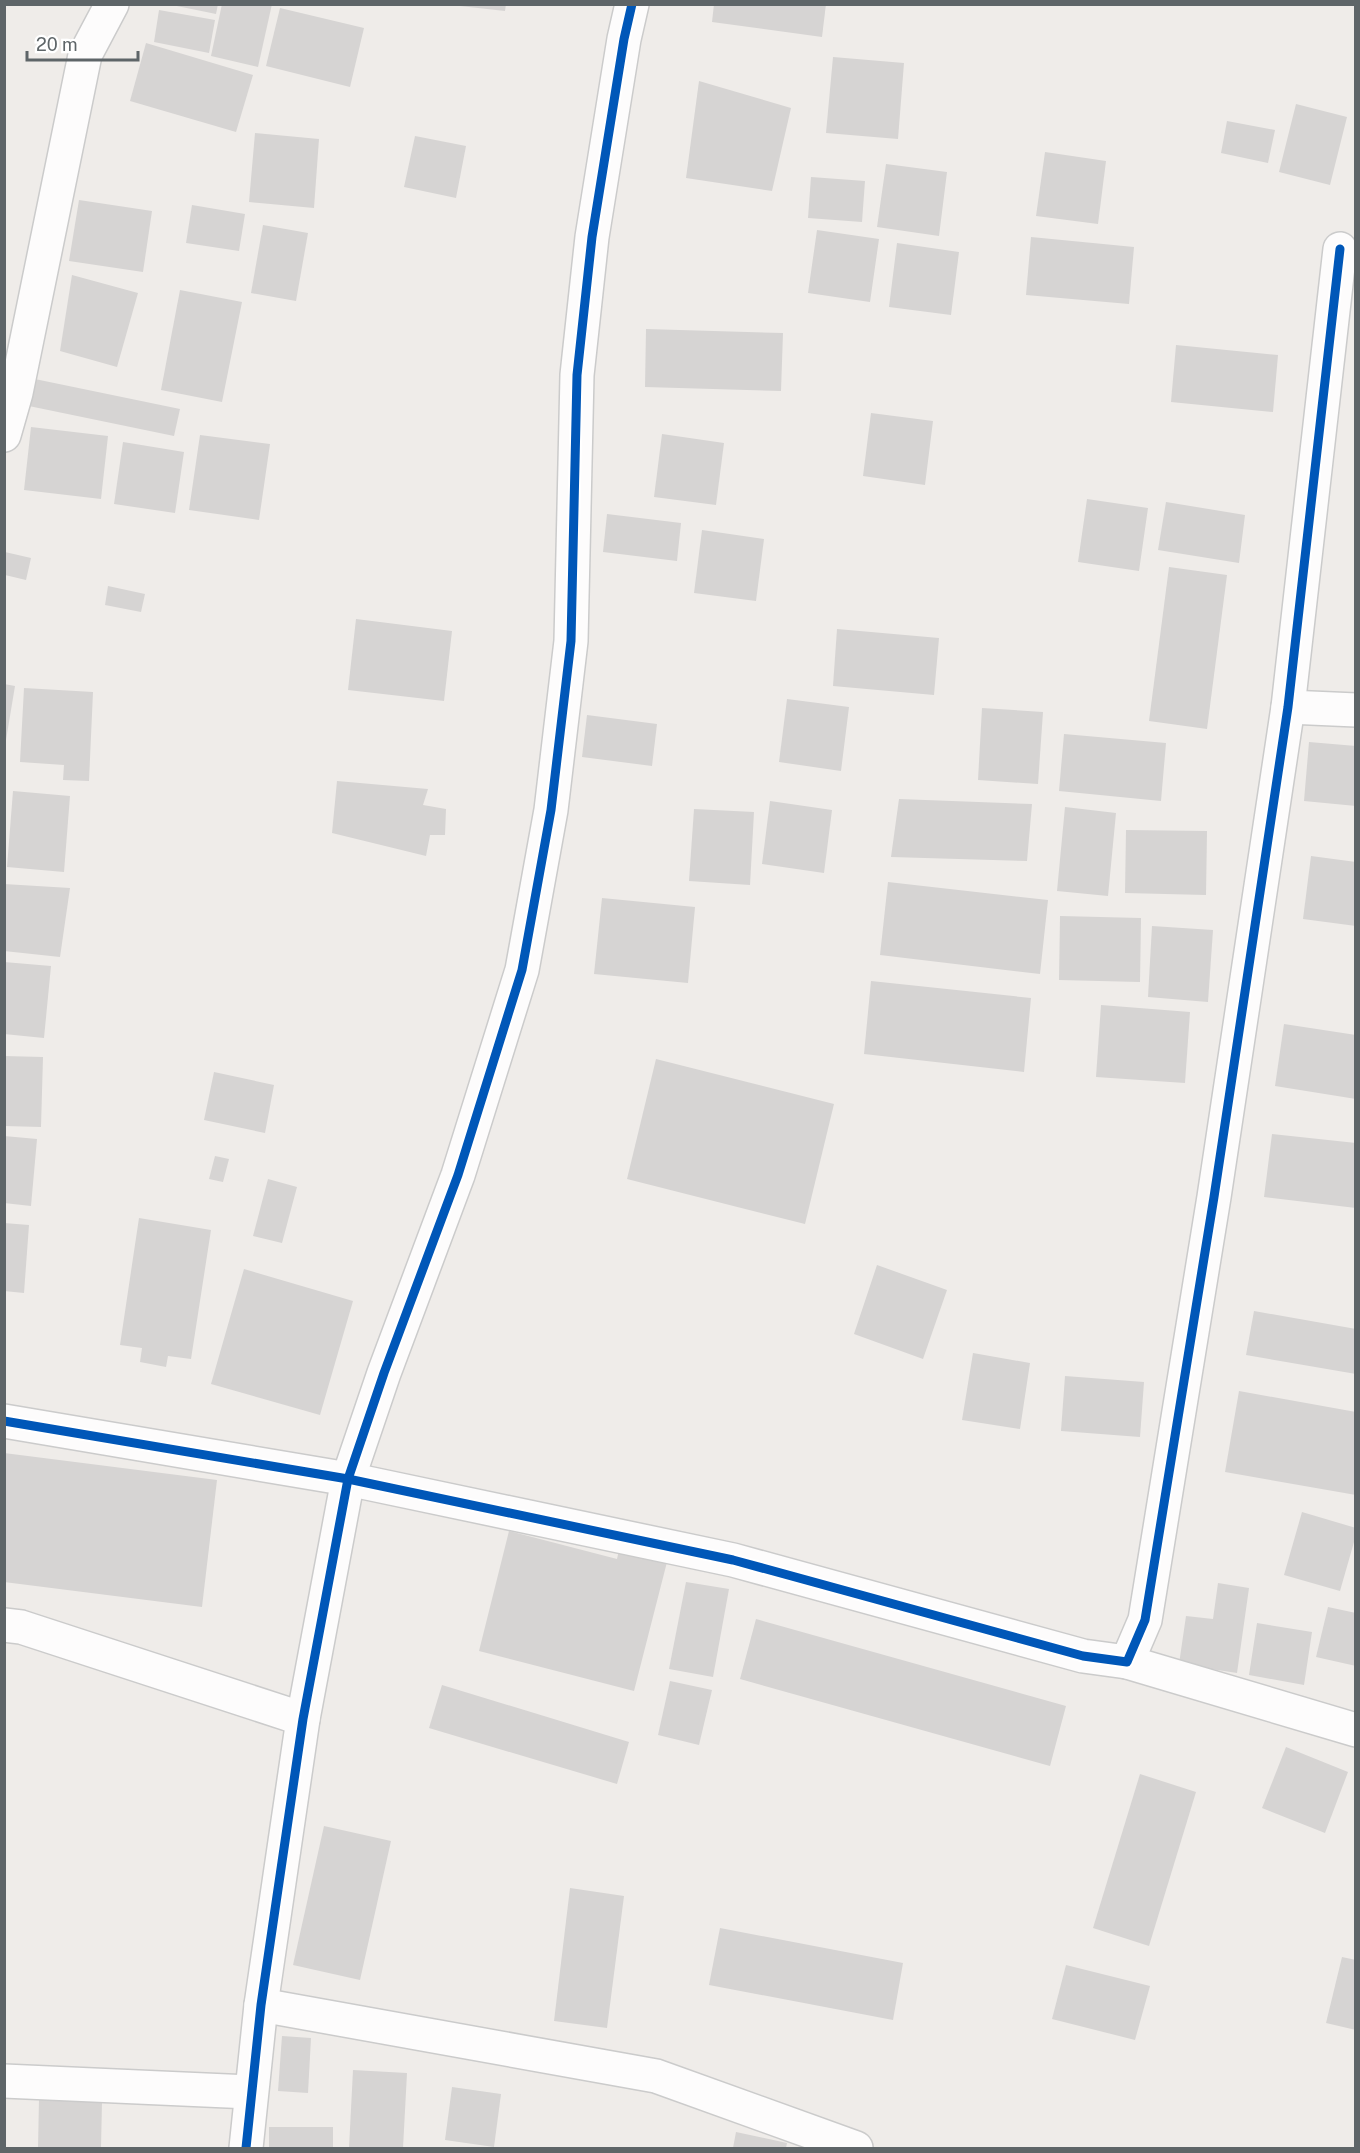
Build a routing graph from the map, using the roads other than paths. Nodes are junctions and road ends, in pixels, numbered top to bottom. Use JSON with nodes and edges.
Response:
{"nodes":[{"id":1,"x":112,"y":4,"type":"edge"},
{"id":2,"x":632,"y":4,"type":"edge"},
{"id":3,"x":1340,"y":249,"type":"dead end"},
{"id":4,"x":4,"y":435,"type":"edge"},
{"id":5,"x":1288,"y":707,"type":"junction"},
{"id":6,"x":1356,"y":710,"type":"edge"},
{"id":7,"x":4,"y":1421,"type":"edge"},
{"id":8,"x":348,"y":1479,"type":"junction"},
{"id":9,"x":4,"y":1625,"type":"edge"},
{"id":10,"x":1127,"y":1662,"type":"junction"},
{"id":11,"x":303,"y":1719,"type":"junction"},
{"id":12,"x":1356,"y":1730,"type":"edge"},
{"id":13,"x":261,"y":2005,"type":"junction"},
{"id":14,"x":4,"y":2081,"type":"edge"},
{"id":15,"x":250,"y":2092,"type":"junction"},
{"id":16,"x":246,"y":2148,"type":"edge"},
{"id":17,"x":856,"y":2148,"type":"edge"}],
"edges":[{"from":1,"to":4,"type":"street"},
{"from":2,"to":8,"type":"street"},
{"from":3,"to":5,"type":"street"},
{"from":5,"to":6,"type":"street"},
{"from":5,"to":10,"type":"street"},
{"from":7,"to":8,"type":"street"},
{"from":8,"to":10,"type":"street"},
{"from":8,"to":11,"type":"street"},
{"from":9,"to":11,"type":"street"},
{"from":10,"to":12,"type":"street"},
{"from":11,"to":13,"type":"street"},
{"from":13,"to":15,"type":"street"},
{"from":13,"to":17,"type":"street"},
{"from":14,"to":15,"type":"street"},
{"from":15,"to":16,"type":"street"}]}
